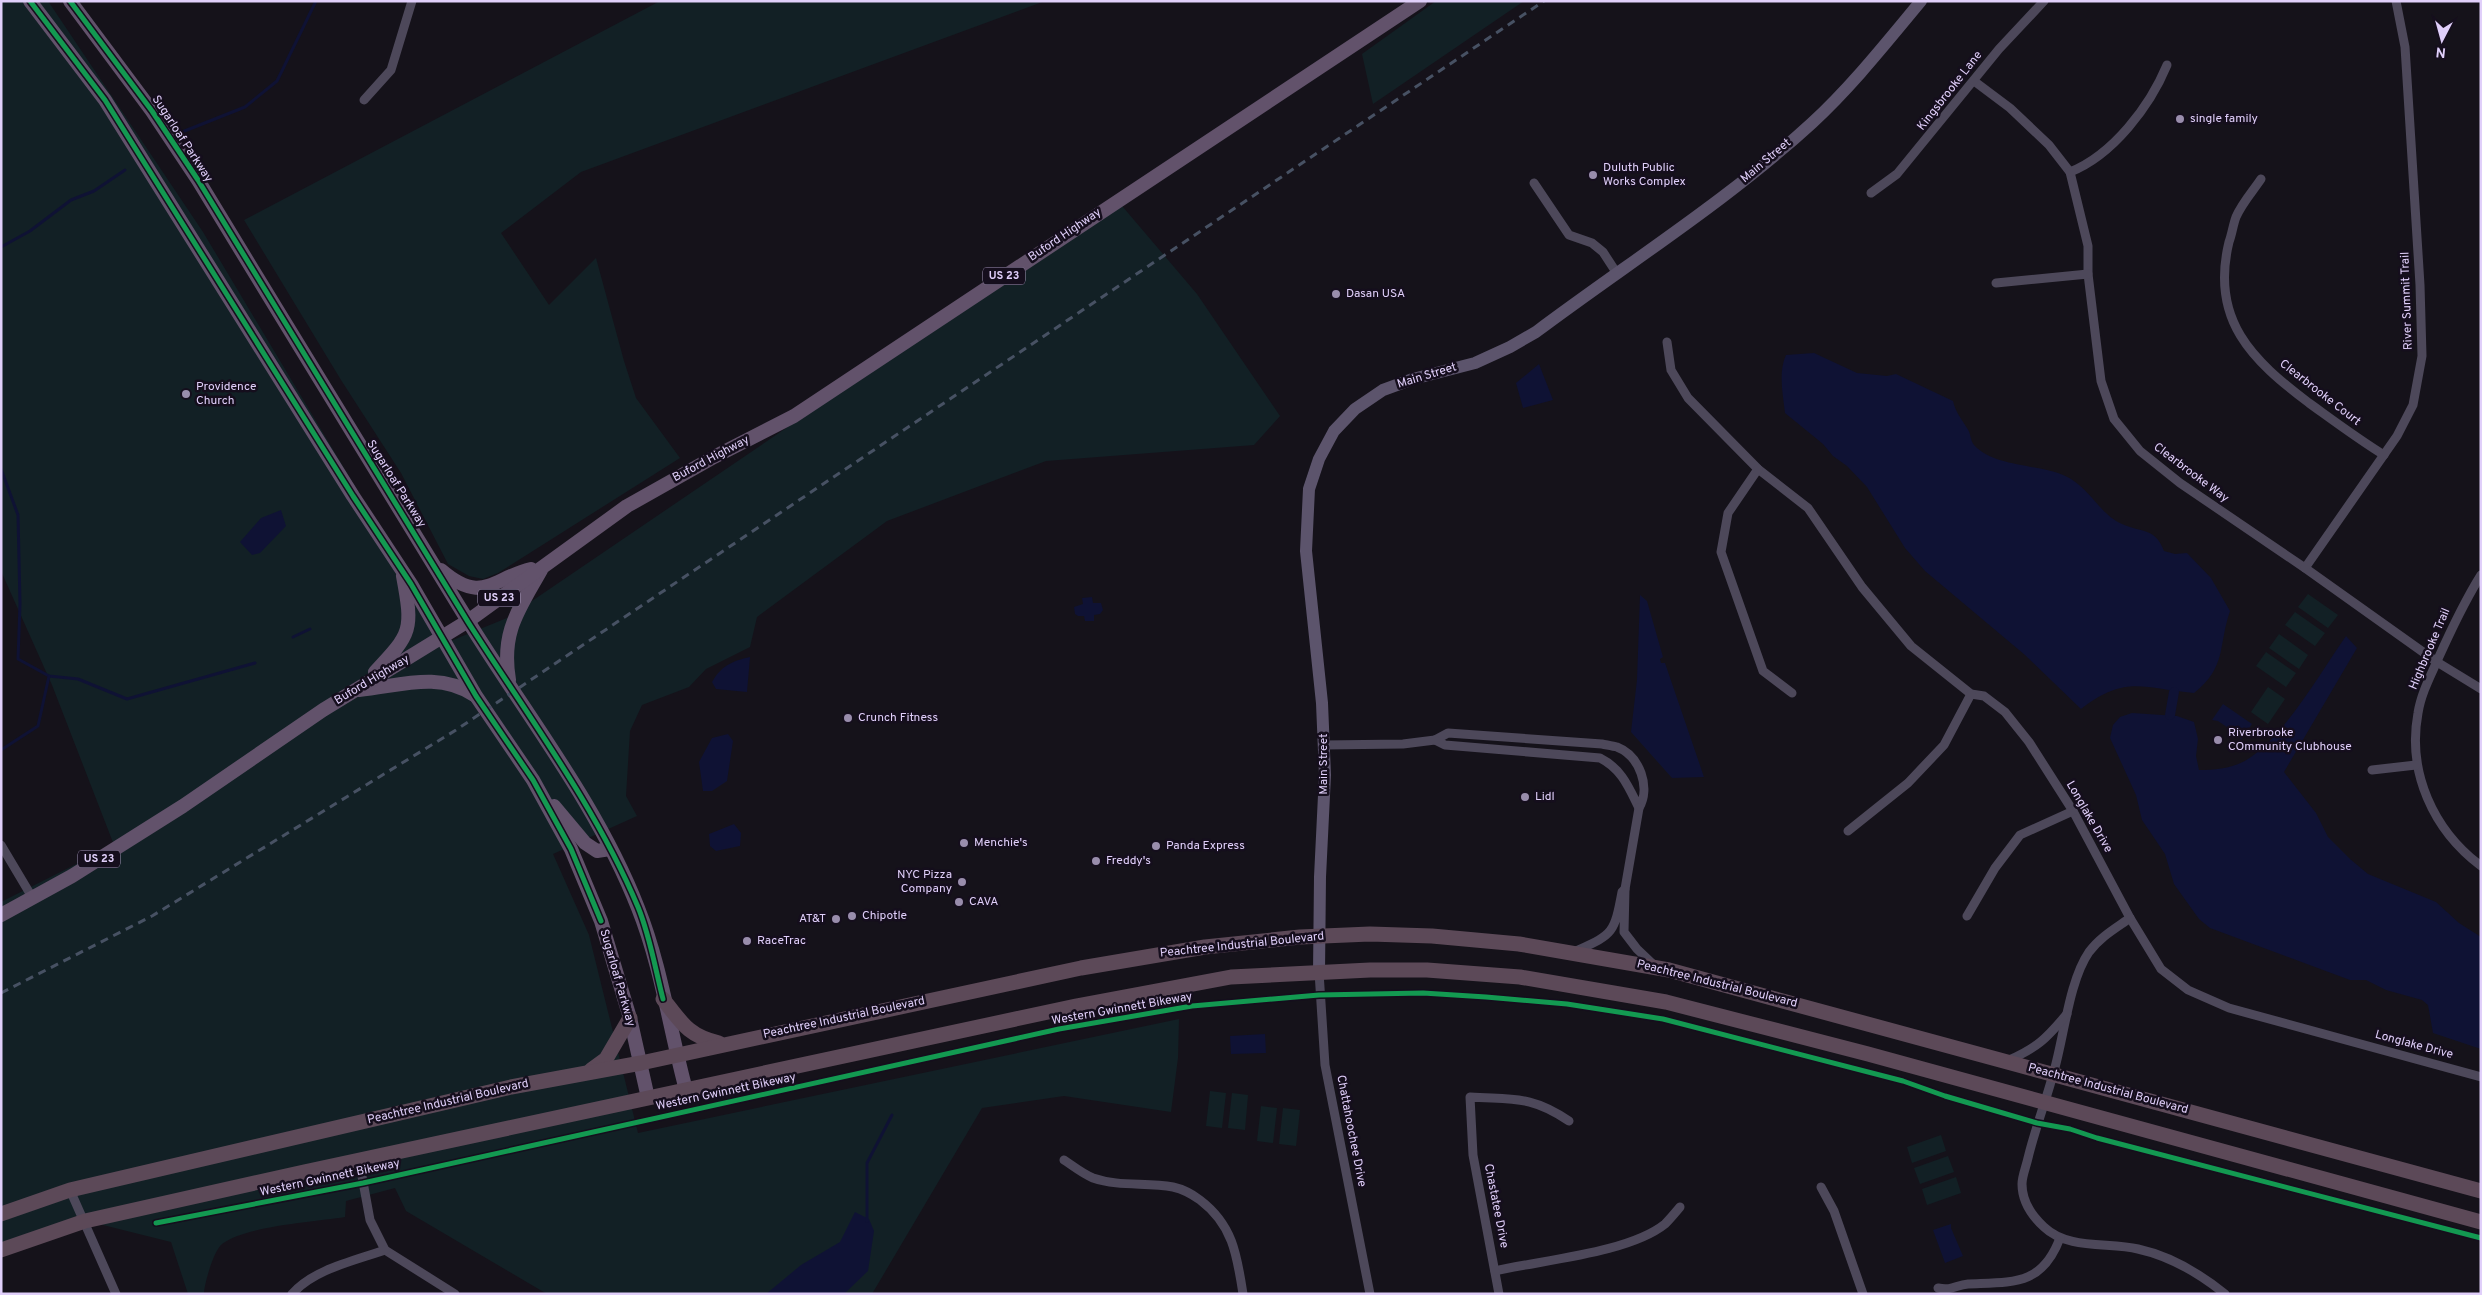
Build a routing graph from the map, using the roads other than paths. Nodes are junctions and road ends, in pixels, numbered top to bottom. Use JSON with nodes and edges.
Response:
{"nodes":[{"id":1,"x":30,"y":1,"type":"edge"},
{"id":2,"x":70,"y":1,"type":"edge"},
{"id":3,"x":412,"y":1,"type":"edge"},
{"id":4,"x":1420,"y":1,"type":"edge"},
{"id":5,"x":1921,"y":1,"type":"edge"},
{"id":6,"x":2044,"y":1,"type":"edge"},
{"id":7,"x":2396,"y":1,"type":"edge"},
{"id":8,"x":2167,"y":65,"type":"dead end"},
{"id":9,"x":1974,"y":81,"type":"junction"},
{"id":10,"x":364,"y":100,"type":"dead end"},
{"id":11,"x":2070,"y":172,"type":"junction"},
{"id":12,"x":2261,"y":178,"type":"dead end"},
{"id":13,"x":1534,"y":183,"type":"dead end"},
{"id":14,"x":1872,"y":193,"type":"dead end"},
{"id":15,"x":1616,"y":272,"type":"junction"},
{"id":16,"x":2088,"y":274,"type":"junction"},
{"id":17,"x":1996,"y":284,"type":"dead end"},
{"id":18,"x":1667,"y":342,"type":"dead end"},
{"id":19,"x":2384,"y":455,"type":"junction"},
{"id":20,"x":1758,"y":469,"type":"junction"},
{"id":21,"x":432,"y":561,"type":"junction"},
{"id":22,"x":544,"y":566,"type":"junction"},
{"id":23,"x":2305,"y":568,"type":"junction"},
{"id":24,"x":402,"y":570,"type":"junction"},
{"id":25,"x":2481,"y":575,"type":"edge"},
{"id":26,"x":468,"y":621,"type":"junction"},
{"id":27,"x":442,"y":637,"type":"junction"},
{"id":28,"x":2437,"y":662,"type":"junction"},
{"id":29,"x":510,"y":686,"type":"junction"},
{"id":30,"x":359,"y":688,"type":"junction"},
{"id":31,"x":2481,"y":689,"type":"edge"},
{"id":32,"x":1792,"y":693,"type":"dead end"},
{"id":33,"x":1971,"y":694,"type":"junction"},
{"id":34,"x":476,"y":696,"type":"junction"},
{"id":35,"x":1435,"y":740,"type":"junction"},
{"id":36,"x":1324,"y":745,"type":"junction"},
{"id":37,"x":2416,"y":765,"type":"junction"},
{"id":38,"x":2372,"y":770,"type":"dead end"},
{"id":39,"x":533,"y":780,"type":"junction"},
{"id":40,"x":1639,"y":808,"type":"junction"},
{"id":41,"x":2073,"y":811,"type":"junction"},
{"id":42,"x":1848,"y":832,"type":"dead end"},
{"id":43,"x":1,"y":845,"type":"edge"},
{"id":44,"x":610,"y":849,"type":"junction"},
{"id":45,"x":2481,"y":866,"type":"edge"},
{"id":46,"x":1625,"y":889,"type":"junction"},
{"id":47,"x":32,"y":897,"type":"junction"},
{"id":48,"x":1,"y":915,"type":"edge"},
{"id":49,"x":1967,"y":916,"type":"dead end"},
{"id":50,"x":2130,"y":918,"type":"junction"},
{"id":51,"x":1319,"y":936,"type":"junction"},
{"id":52,"x":1572,"y":953,"type":"junction"},
{"id":53,"x":1658,"y":968,"type":"junction"},
{"id":54,"x":1319,"y":972,"type":"junction"},
{"id":55,"x":663,"y":998,"type":"junction"},
{"id":56,"x":2069,"y":1012,"type":"junction"},
{"id":57,"x":630,"y":1018,"type":"junction"},
{"id":58,"x":722,"y":1044,"type":"junction"},
{"id":59,"x":676,"y":1054,"type":"junction"},
{"id":60,"x":2007,"y":1061,"type":"junction"},
{"id":61,"x":641,"y":1063,"type":"junction"},
{"id":62,"x":587,"y":1072,"type":"junction"},
{"id":63,"x":2054,"y":1074,"type":"junction"},
{"id":64,"x":2481,"y":1077,"type":"edge"},
{"id":65,"x":686,"y":1090,"type":"junction"},
{"id":66,"x":648,"y":1098,"type":"junction"},
{"id":67,"x":2044,"y":1102,"type":"junction"},
{"id":68,"x":1569,"y":1121,"type":"dead end"},
{"id":69,"x":359,"y":1160,"type":"junction"},
{"id":70,"x":1064,"y":1160,"type":"dead end"},
{"id":71,"x":1821,"y":1187,"type":"dead end"},
{"id":72,"x":70,"y":1190,"type":"junction"},
{"id":73,"x":2481,"y":1191,"type":"edge"},
{"id":74,"x":1680,"y":1207,"type":"dead end"},
{"id":75,"x":1,"y":1214,"type":"edge"},
{"id":76,"x":85,"y":1221,"type":"junction"},
{"id":77,"x":2481,"y":1222,"type":"edge"},
{"id":78,"x":2060,"y":1238,"type":"junction"},
{"id":79,"x":1,"y":1250,"type":"edge"},
{"id":80,"x":385,"y":1250,"type":"junction"},
{"id":81,"x":1495,"y":1270,"type":"junction"},
{"id":82,"x":1938,"y":1288,"type":"dead end"},
{"id":83,"x":116,"y":1294,"type":"edge"},
{"id":84,"x":292,"y":1294,"type":"edge"},
{"id":85,"x":455,"y":1294,"type":"edge"},
{"id":86,"x":1243,"y":1294,"type":"edge"},
{"id":87,"x":1370,"y":1294,"type":"edge"},
{"id":88,"x":1499,"y":1294,"type":"edge"},
{"id":89,"x":1863,"y":1294,"type":"edge"},
{"id":90,"x":2225,"y":1294,"type":"edge"}],
"edges":[{"from":1,"to":24,"type":"main road","name":"Sugarloaf Parkway"},
{"from":2,"to":21,"type":"main road","name":"Sugarloaf Parkway"},
{"from":3,"to":10,"type":"street"},
{"from":4,"to":22,"type":"main road","name":"Buford Highway","number":"US 23"},
{"from":5,"to":15,"type":"street","name":"Main Street"},
{"from":6,"to":9,"type":"street","name":"Kingsbrooke Lane"},
{"from":7,"to":19,"type":"street","name":"River Summit Trail"},
{"from":8,"to":11,"type":"street"},
{"from":9,"to":11,"type":"street","name":"Clearbrooke Way"},
{"from":9,"to":14,"type":"street","name":"Kingsbrooke Lane"},
{"from":11,"to":16,"type":"street","name":"Clearbrooke Way"},
{"from":12,"to":19,"type":"street","name":"Clearbrooke Court"},
{"from":13,"to":15,"type":"street"},
{"from":15,"to":36,"type":"street","name":"Main Street"},
{"from":16,"to":17,"type":"street"},
{"from":16,"to":23,"type":"street","name":"Clearbrooke Way"},
{"from":18,"to":20,"type":"street","name":"Longlake Drive"},
{"from":19,"to":23,"type":"street","name":"River Summit Trail"},
{"from":20,"to":32,"type":"street"},
{"from":20,"to":33,"type":"street","name":"Longlake Drive"},
{"from":21,"to":22,"type":"main road"},
{"from":21,"to":26,"type":"main road","name":"Sugarloaf Parkway"},
{"from":22,"to":26,"type":"main road","name":"Buford Highway","number":"US 23"},
{"from":22,"to":29,"type":"main road"},
{"from":23,"to":28,"type":"street","name":"Clearbrooke Way"},
{"from":24,"to":27,"type":"main road","name":"Sugarloaf Parkway"},
{"from":24,"to":30,"type":"main road"},
{"from":25,"to":28,"type":"street","name":"Highbrooke Trail"},
{"from":26,"to":27,"type":"main road","name":"Buford Highway","number":"US 23"},
{"from":26,"to":29,"type":"main road","name":"Sugarloaf Parkway"},
{"from":27,"to":30,"type":"main road","name":"Buford Highway","number":"US 23"},
{"from":27,"to":34,"type":"main road","name":"Sugarloaf Parkway"},
{"from":28,"to":31,"type":"street","name":"Clearbrooke Way"},
{"from":28,"to":37,"type":"street","name":"Highbrooke Trail"},
{"from":29,"to":44,"type":"main road","name":"Sugarloaf Parkway"},
{"from":30,"to":34,"type":"main road"},
{"from":30,"to":47,"type":"main road","name":"Buford Highway","number":"US 23"},
{"from":33,"to":41,"type":"street","name":"Longlake Drive"},
{"from":33,"to":42,"type":"street"},
{"from":34,"to":39,"type":"main road","name":"Sugarloaf Parkway"},
{"from":35,"to":36,"type":"street"},
{"from":35,"to":40,"type":"street"},
{"from":35,"to":40,"type":"street"},
{"from":36,"to":51,"type":"street","name":"Main Street"},
{"from":37,"to":38,"type":"street"},
{"from":37,"to":45,"type":"street","name":"Highbrooke Trail"},
{"from":39,"to":44,"type":"main road"},
{"from":39,"to":57,"type":"main road","name":"Sugarloaf Parkway"},
{"from":40,"to":46,"type":"street"},
{"from":41,"to":49,"type":"street"},
{"from":41,"to":50,"type":"street","name":"Longlake Drive"},
{"from":43,"to":47,"type":"street"},
{"from":44,"to":55,"type":"main road","name":"Sugarloaf Parkway"},
{"from":46,"to":52,"type":"street"},
{"from":46,"to":53,"type":"street"},
{"from":47,"to":48,"type":"main road","name":"Buford Highway","number":"US 23"},
{"from":50,"to":56,"type":"street"},
{"from":50,"to":64,"type":"street","name":"Longlake Drive"},
{"from":51,"to":52,"type":"highway","name":"Peachtree Industrial Boulevard"},
{"from":51,"to":54,"type":"street","name":"Main Street"},
{"from":51,"to":58,"type":"highway","name":"Peachtree Industrial Boulevard"},
{"from":52,"to":53,"type":"highway","name":"Peachtree Industrial Boulevard"},
{"from":53,"to":60,"type":"highway","name":"Peachtree Industrial Boulevard"},
{"from":54,"to":65,"type":"highway"},
{"from":54,"to":67,"type":"highway"},
{"from":54,"to":87,"type":"street","name":"Chattahoochee Drive"},
{"from":55,"to":58,"type":"highway"},
{"from":55,"to":59,"type":"main road","name":"Sugarloaf Parkway"},
{"from":56,"to":60,"type":"street"},
{"from":56,"to":63,"type":"street"},
{"from":57,"to":61,"type":"main road","name":"Sugarloaf Parkway"},
{"from":57,"to":62,"type":"highway"},
{"from":58,"to":59,"type":"highway","name":"Peachtree Industrial Boulevard"},
{"from":59,"to":61,"type":"highway","name":"Peachtree Industrial Boulevard"},
{"from":59,"to":65,"type":"main road","name":"Sugarloaf Parkway"},
{"from":60,"to":63,"type":"highway","name":"Peachtree Industrial Boulevard"},
{"from":61,"to":62,"type":"highway","name":"Peachtree Industrial Boulevard"},
{"from":61,"to":66,"type":"main road","name":"Sugarloaf Parkway"},
{"from":62,"to":72,"type":"highway","name":"Peachtree Industrial Boulevard"},
{"from":63,"to":67,"type":"street"},
{"from":63,"to":73,"type":"highway","name":"Peachtree Industrial Boulevard"},
{"from":65,"to":66,"type":"highway"},
{"from":66,"to":69,"type":"highway"},
{"from":67,"to":77,"type":"highway"},
{"from":67,"to":78,"type":"street"},
{"from":68,"to":81,"type":"street","name":"Chastatee Drive"},
{"from":69,"to":76,"type":"highway"},
{"from":69,"to":80,"type":"street"},
{"from":70,"to":86,"type":"street"},
{"from":71,"to":89,"type":"street"},
{"from":72,"to":75,"type":"highway","name":"Peachtree Industrial Boulevard"},
{"from":72,"to":76,"type":"street"},
{"from":74,"to":81,"type":"street"},
{"from":76,"to":79,"type":"highway"},
{"from":76,"to":83,"type":"street"},
{"from":78,"to":82,"type":"street"},
{"from":78,"to":90,"type":"street"},
{"from":80,"to":84,"type":"street"},
{"from":80,"to":85,"type":"street"},
{"from":81,"to":88,"type":"street","name":"Chastatee Drive"}]}
